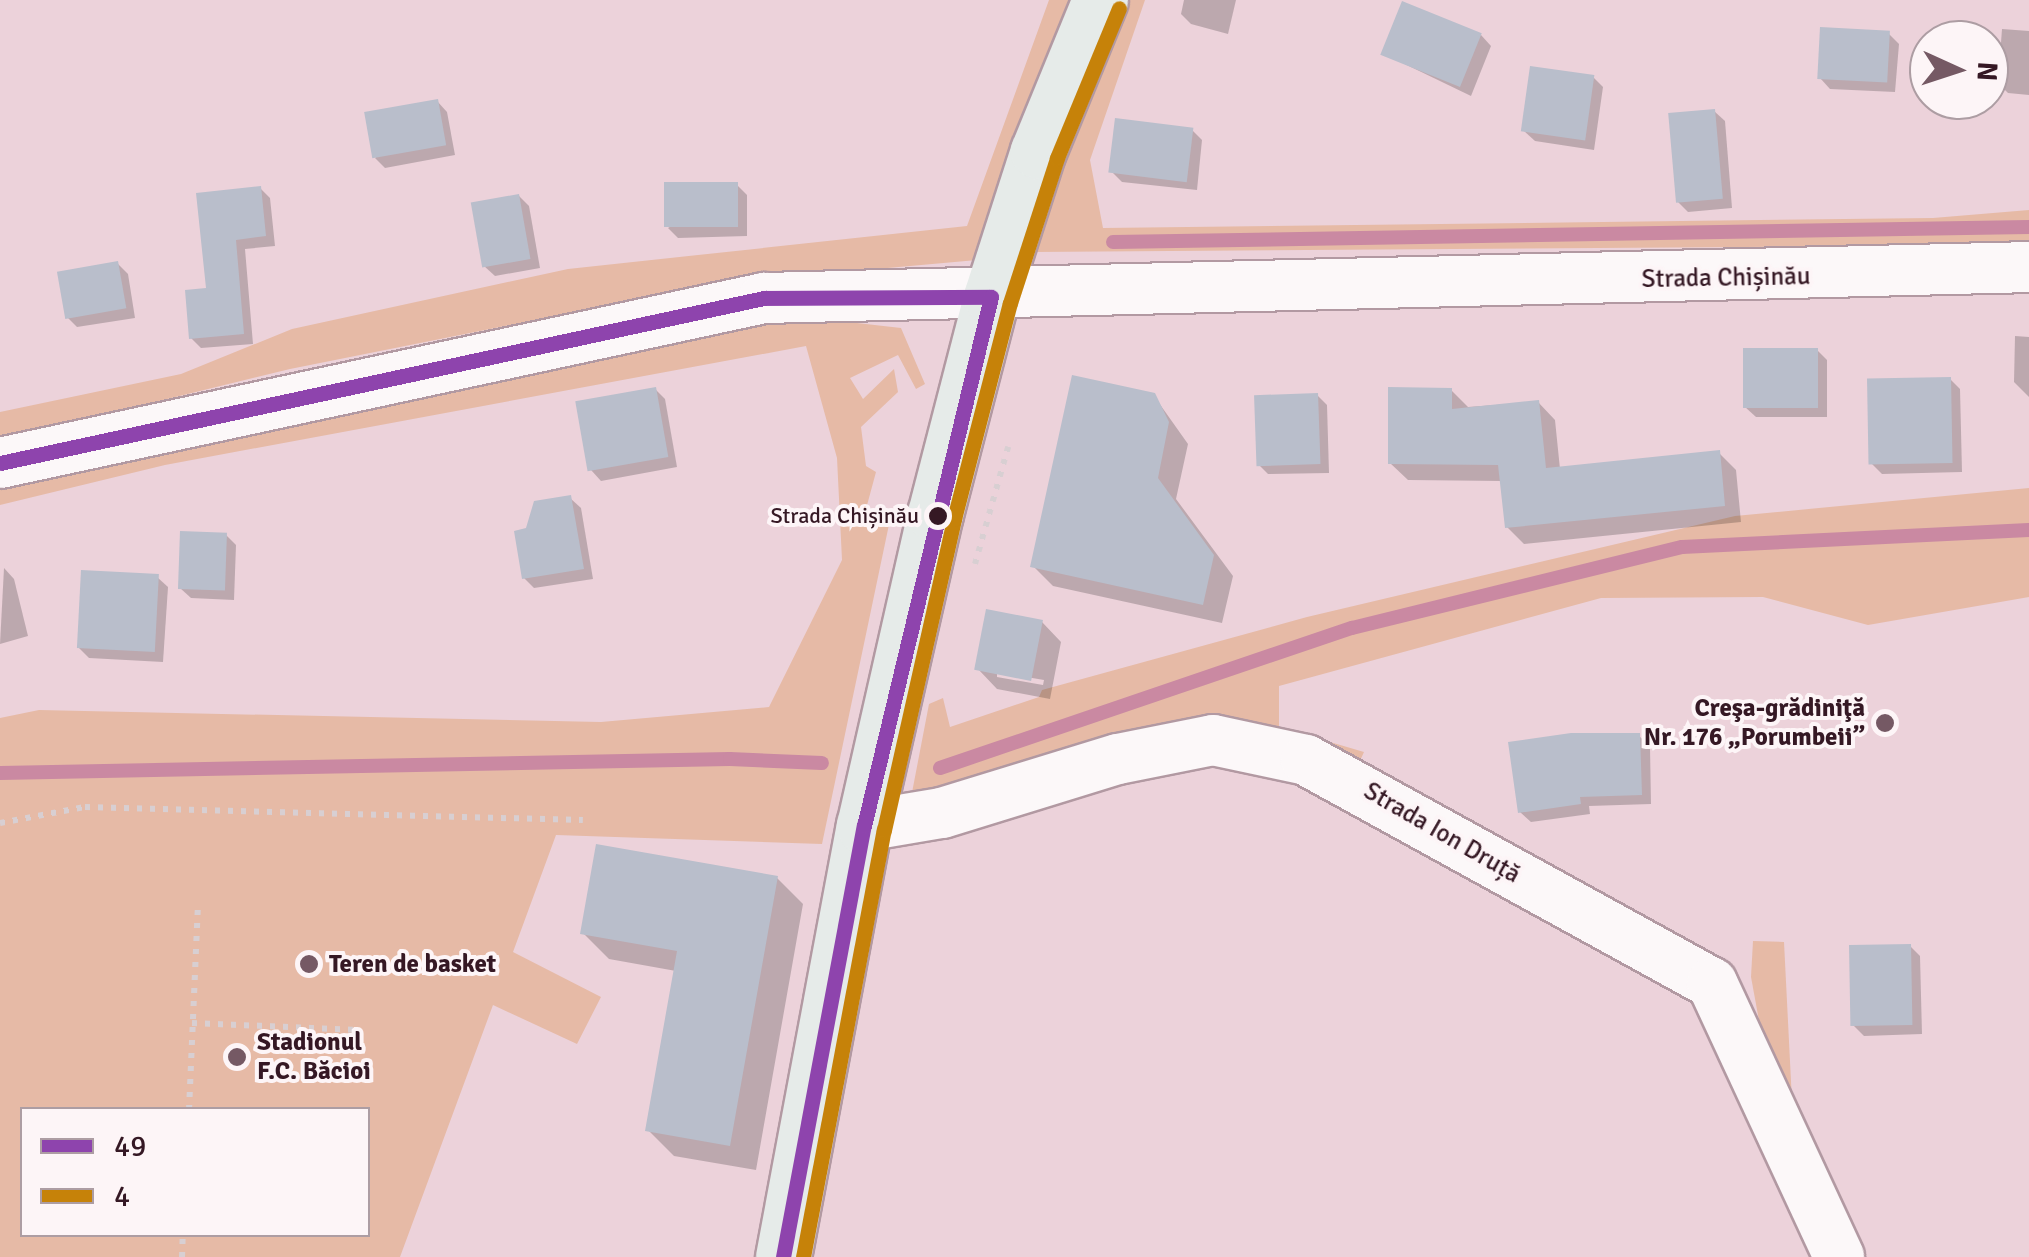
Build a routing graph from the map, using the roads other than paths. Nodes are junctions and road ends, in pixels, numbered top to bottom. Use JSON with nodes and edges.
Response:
{"nodes":[{"id":1,"x":1100,"y":0,"type":"edge"},
{"id":2,"x":2029,"y":268,"type":"edge"},
{"id":3,"x":991,"y":297,"type":"junction"},
{"id":4,"x":0,"y":463,"type":"edge"},
{"id":5,"x":864,"y":826,"type":"junction"},
{"id":6,"x":783,"y":1257,"type":"edge"},
{"id":7,"x":1839,"y":1257,"type":"edge"}],
"edges":[{"from":1,"to":3,"type":"main road"},
{"from":2,"to":3,"type":"street","name":"Strada Chișinău"},
{"from":3,"to":4,"type":"street","name":"Strada Chișinău"},
{"from":3,"to":5,"type":"main road"},
{"from":5,"to":6,"type":"main road"},
{"from":5,"to":7,"type":"street","name":"Strada Ion Druță"}]}
